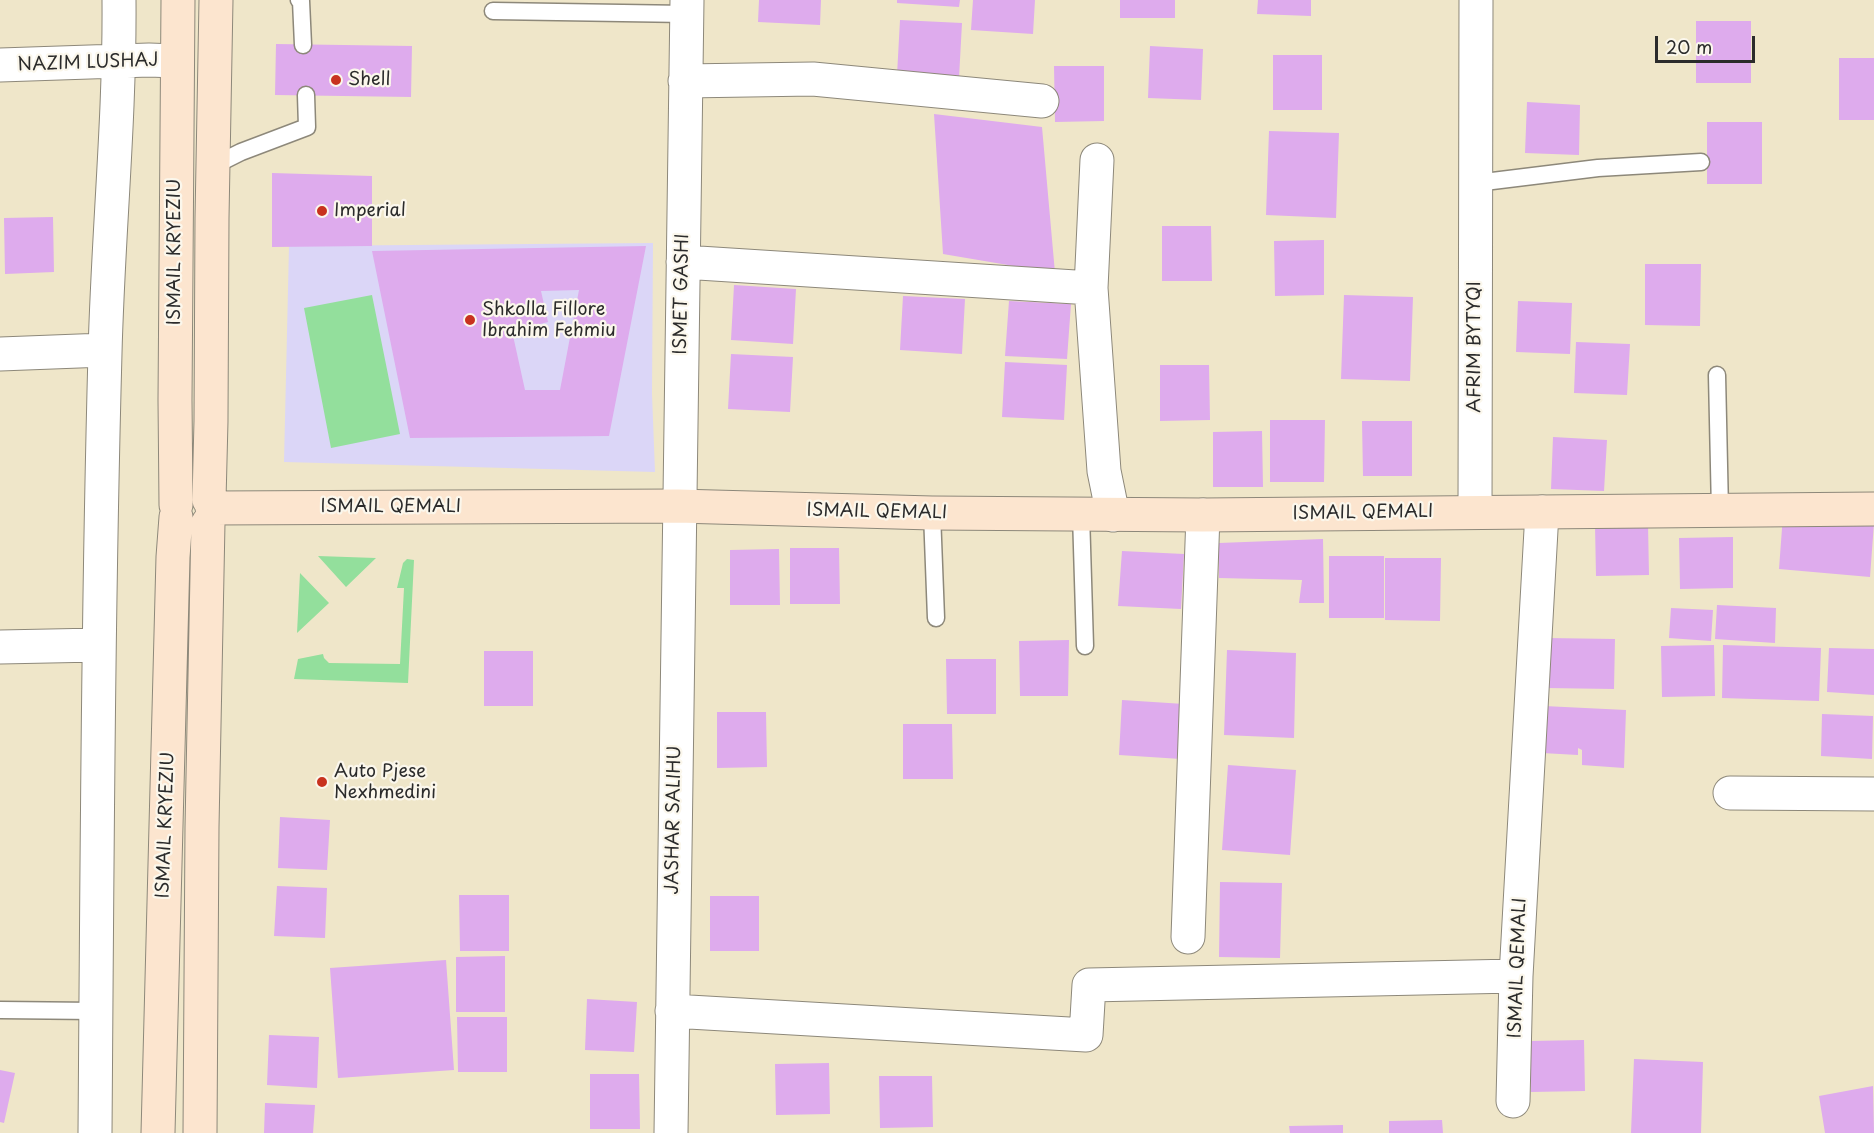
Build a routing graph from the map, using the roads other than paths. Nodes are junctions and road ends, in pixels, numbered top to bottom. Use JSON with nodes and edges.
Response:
{"nodes":[{"id":1,"x":119,"y":0,"type":"edge"},
{"id":2,"x":178,"y":0,"type":"edge"},
{"id":3,"x":216,"y":0,"type":"edge"},
{"id":4,"x":299,"y":0,"type":"edge"},
{"id":5,"x":1476,"y":0,"type":"edge"},
{"id":6,"x":687,"y":7,"type":"edge"},
{"id":7,"x":493,"y":10,"type":"dead end"},
{"id":8,"x":303,"y":45,"type":"dead end"},
{"id":9,"x":120,"y":61,"type":"junction"},
{"id":10,"x":177,"y":61,"type":"junction"},
{"id":11,"x":0,"y":65,"type":"edge"},
{"id":12,"x":685,"y":81,"type":"junction"},
{"id":13,"x":306,"y":95,"type":"dead end"},
{"id":14,"x":1042,"y":101,"type":"dead end"},
{"id":15,"x":1097,"y":160,"type":"dead end"},
{"id":16,"x":1701,"y":162,"type":"dead end"},
{"id":17,"x":213,"y":166,"type":"junction"},
{"id":18,"x":1476,"y":183,"type":"junction"},
{"id":19,"x":683,"y":262,"type":"junction"},
{"id":20,"x":1091,"y":288,"type":"junction"},
{"id":21,"x":105,"y":350,"type":"junction"},
{"id":22,"x":0,"y":354,"type":"edge"},
{"id":23,"x":1717,"y":375,"type":"dead end"},
{"id":24,"x":678,"y":506,"type":"junction"},
{"id":25,"x":1874,"y":509,"type":"edge"},
{"id":26,"x":210,"y":510,"type":"junction"},
{"id":27,"x":176,"y":511,"type":"junction"},
{"id":28,"x":1720,"y":511,"type":"junction"},
{"id":29,"x":1475,"y":512,"type":"junction"},
{"id":30,"x":1542,"y":512,"type":"junction"},
{"id":31,"x":932,"y":513,"type":"junction"},
{"id":32,"x":1081,"y":514,"type":"junction"},
{"id":33,"x":1113,"y":514,"type":"junction"},
{"id":34,"x":1203,"y":515,"type":"junction"},
{"id":35,"x":936,"y":618,"type":"dead end"},
{"id":36,"x":99,"y":645,"type":"junction"},
{"id":37,"x":1085,"y":646,"type":"dead end"},
{"id":38,"x":0,"y":647,"type":"edge"},
{"id":39,"x":1730,"y":793,"type":"dead end"},
{"id":40,"x":1874,"y":794,"type":"edge"},
{"id":41,"x":1188,"y":937,"type":"dead end"},
{"id":42,"x":1516,"y":975,"type":"junction"},
{"id":43,"x":0,"y":1010,"type":"edge"},
{"id":44,"x":96,"y":1011,"type":"junction"},
{"id":45,"x":672,"y":1011,"type":"junction"},
{"id":46,"x":1513,"y":1101,"type":"dead end"},
{"id":47,"x":95,"y":1133,"type":"edge"},
{"id":48,"x":158,"y":1133,"type":"edge"},
{"id":49,"x":200,"y":1133,"type":"edge"},
{"id":50,"x":671,"y":1133,"type":"edge"}],
"edges":[{"from":1,"to":9,"type":"street"},
{"from":2,"to":10,"type":"main road","name":"ISMAIL KRYEZIU"},
{"from":3,"to":17,"type":"main road","name":"ISMAIL KRYEZIU"},
{"from":4,"to":8,"type":"lane"},
{"from":5,"to":18,"type":"street","name":"AFRIM BYTYQI"},
{"from":6,"to":7,"type":"lane"},
{"from":6,"to":12,"type":"street","name":"ISMET GASHI"},
{"from":9,"to":10,"type":"street","name":"NAZIM LUSHAJ"},
{"from":9,"to":11,"type":"street","name":"NAZIM LUSHAJ"},
{"from":9,"to":21,"type":"street"},
{"from":10,"to":27,"type":"main road","name":"ISMAIL KRYEZIU"},
{"from":12,"to":14,"type":"street"},
{"from":12,"to":19,"type":"street","name":"ISMET GASHI"},
{"from":13,"to":17,"type":"lane"},
{"from":15,"to":20,"type":"street"},
{"from":16,"to":18,"type":"lane"},
{"from":17,"to":26,"type":"main road","name":"ISMAIL KRYEZIU"},
{"from":18,"to":29,"type":"street","name":"AFRIM BYTYQI"},
{"from":19,"to":20,"type":"street"},
{"from":19,"to":24,"type":"street","name":"ISMET GASHI"},
{"from":20,"to":33,"type":"street"},
{"from":21,"to":22,"type":"street"},
{"from":21,"to":36,"type":"street"},
{"from":23,"to":28,"type":"lane"},
{"from":24,"to":26,"type":"main road","name":"ISMAIL QEMALI"},
{"from":24,"to":31,"type":"main road","name":"ISMAIL QEMALI"},
{"from":24,"to":45,"type":"street","name":"JASHAR SALIHU"},
{"from":25,"to":28,"type":"main road","name":"ISMAIL QEMALI"},
{"from":26,"to":27,"type":"main road","name":"ISMAIL QEMALI"},
{"from":26,"to":49,"type":"main road","name":"ISMAIL KRYEZIU"},
{"from":27,"to":48,"type":"main road","name":"ISMAIL KRYEZIU"},
{"from":28,"to":30,"type":"main road","name":"ISMAIL QEMALI"},
{"from":29,"to":30,"type":"main road","name":"ISMAIL QEMALI"},
{"from":29,"to":34,"type":"main road","name":"ISMAIL QEMALI"},
{"from":30,"to":42,"type":"street","name":"ISMAIL QEMALI"},
{"from":31,"to":32,"type":"main road","name":"ISMAIL QEMALI"},
{"from":31,"to":35,"type":"lane"},
{"from":32,"to":33,"type":"main road","name":"ISMAIL QEMALI"},
{"from":32,"to":37,"type":"lane"},
{"from":33,"to":34,"type":"main road","name":"ISMAIL QEMALI"},
{"from":34,"to":41,"type":"street"},
{"from":36,"to":38,"type":"street"},
{"from":36,"to":44,"type":"street"},
{"from":39,"to":40,"type":"street"},
{"from":42,"to":45,"type":"street"},
{"from":42,"to":46,"type":"street","name":"ISMAIL QEMALI"},
{"from":43,"to":44,"type":"lane"},
{"from":44,"to":47,"type":"street"},
{"from":45,"to":50,"type":"street","name":"JASHAR SALIHU"}]}
